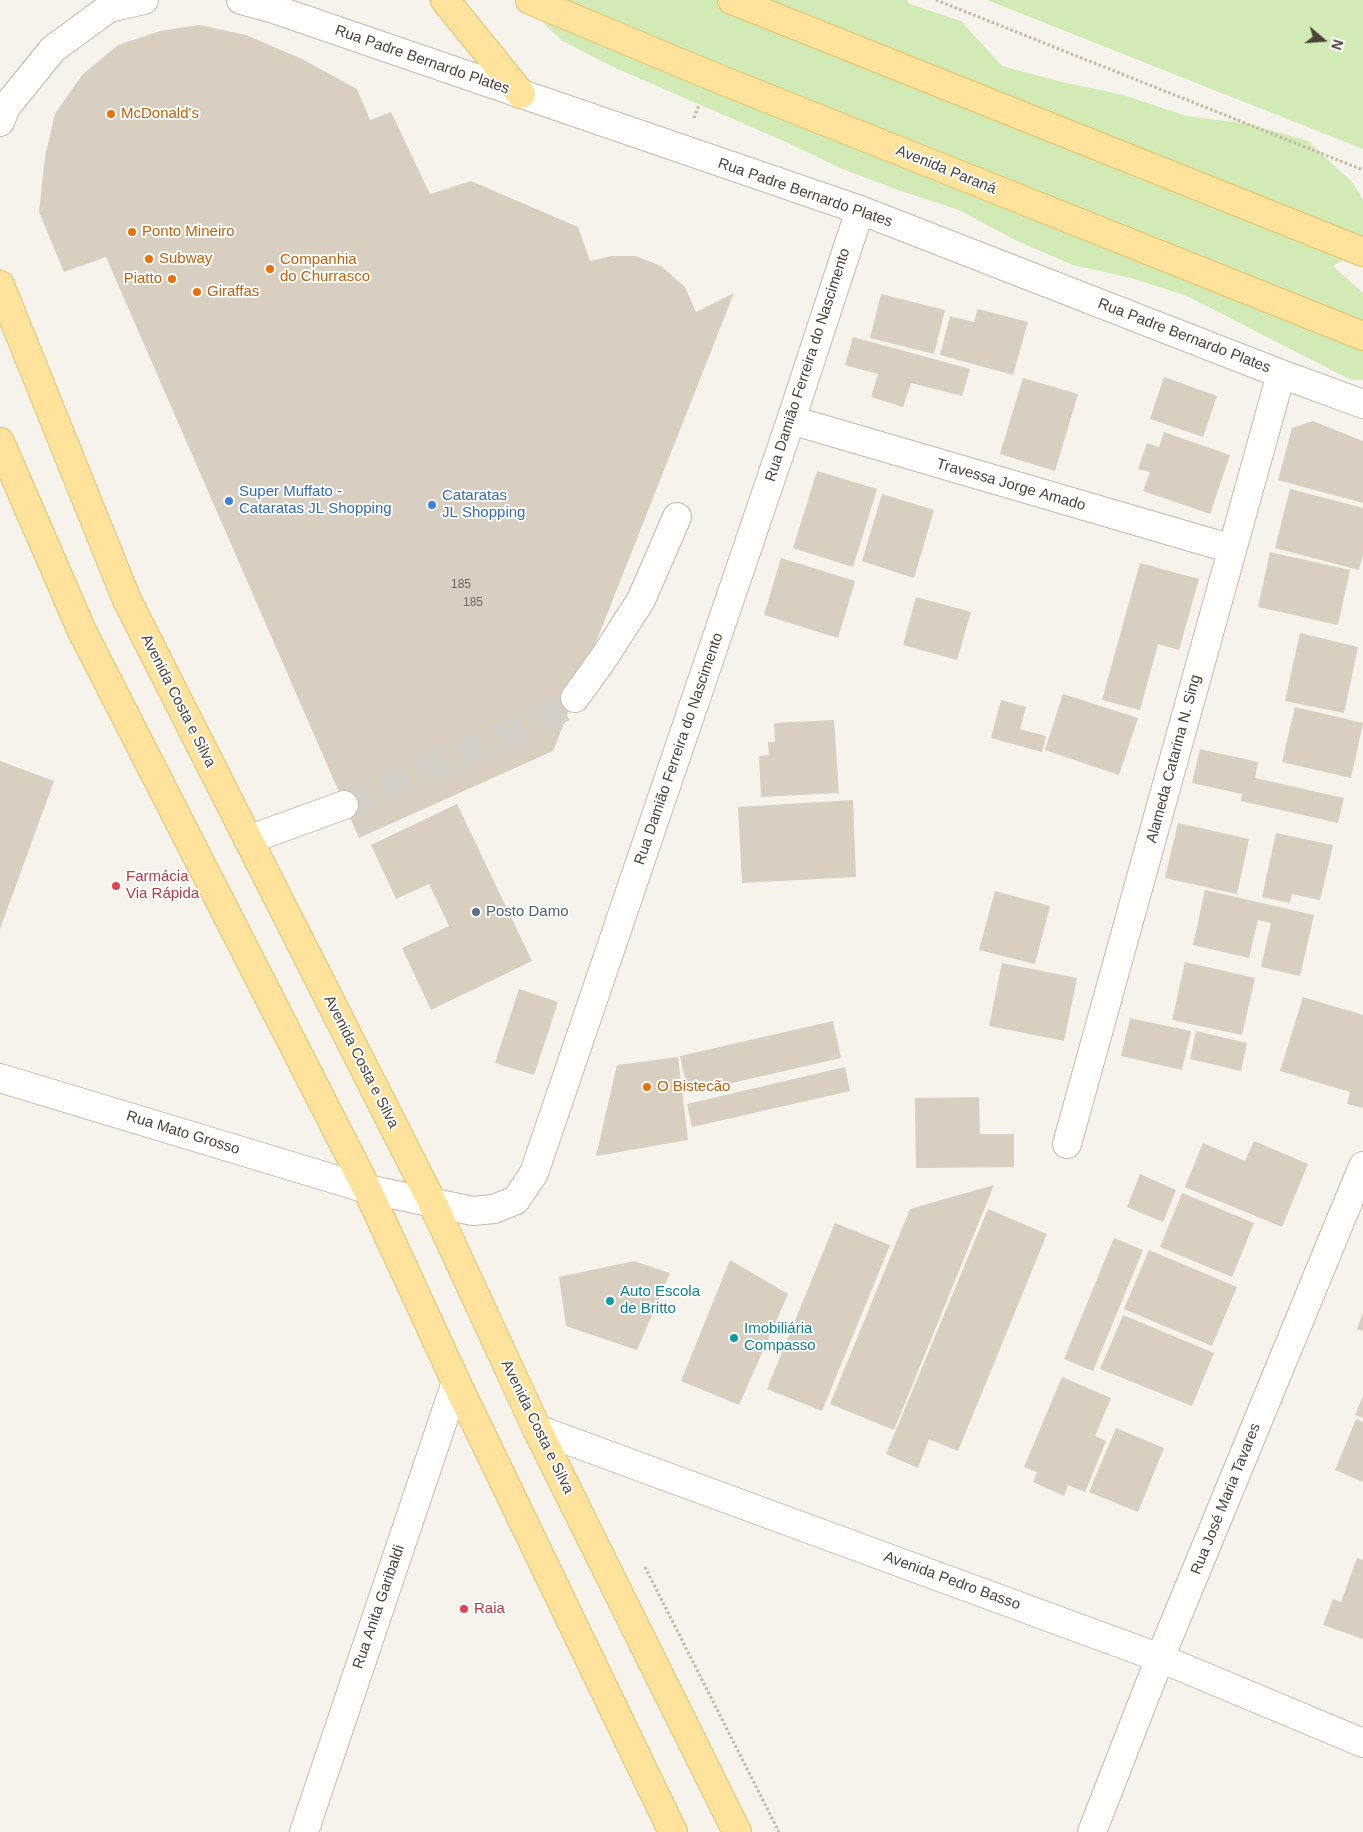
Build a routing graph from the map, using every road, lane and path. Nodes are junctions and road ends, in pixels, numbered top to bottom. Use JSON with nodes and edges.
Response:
{"nodes":[{"id":1,"x":144,"y":0,"type":"edge"},
{"id":2,"x":240,"y":0,"type":"edge"},
{"id":3,"x":445,"y":0,"type":"edge"},
{"id":4,"x":530,"y":0,"type":"edge"},
{"id":5,"x":732,"y":0,"type":"edge"},
{"id":6,"x":936,"y":0,"type":"edge"},
{"id":7,"x":522,"y":94,"type":"junction"},
{"id":8,"x":701,"y":99,"type":"dead end"},
{"id":9,"x":0,"y":122,"type":"edge"},
{"id":10,"x":692,"y":125,"type":"dead end"},
{"id":11,"x":1363,"y":170,"type":"edge"},
{"id":12,"x":860,"y":210,"type":"junction"},
{"id":13,"x":1363,"y":252,"type":"edge"},
{"id":14,"x":0,"y":285,"type":"edge"},
{"id":15,"x":1363,"y":336,"type":"edge"},
{"id":16,"x":1281,"y":374,"type":"junction"},
{"id":17,"x":1363,"y":404,"type":"edge"},
{"id":18,"x":791,"y":420,"type":"junction"},
{"id":19,"x":0,"y":442,"type":"edge"},
{"id":20,"x":677,"y":517,"type":"dead end"},
{"id":21,"x":1232,"y":549,"type":"junction"},
{"id":22,"x":575,"y":698,"type":"tunnel mouth"},
{"id":23,"x":344,"y":805,"type":"tunnel mouth"},
{"id":24,"x":248,"y":840,"type":"junction"},
{"id":25,"x":0,"y":1078,"type":"edge"},
{"id":26,"x":1067,"y":1144,"type":"dead end"},
{"id":27,"x":1363,"y":1166,"type":"edge"},
{"id":28,"x":367,"y":1189,"type":"junction"},
{"id":29,"x":432,"y":1202,"type":"junction"},
{"id":30,"x":456,"y":1382,"type":"junction"},
{"id":31,"x":537,"y":1430,"type":"junction"},
{"id":32,"x":642,"y":1560,"type":"dead end"},
{"id":33,"x":1160,"y":1658,"type":"junction"},
{"id":34,"x":1363,"y":1743,"type":"edge"},
{"id":35,"x":304,"y":1832,"type":"edge"},
{"id":36,"x":673,"y":1832,"type":"edge"},
{"id":37,"x":737,"y":1832,"type":"edge"},
{"id":38,"x":778,"y":1832,"type":"edge"},
{"id":39,"x":1092,"y":1832,"type":"edge"}],
"edges":[{"from":1,"to":9,"type":"street"},
{"from":2,"to":7,"type":"street","name":"Rua Padre Bernardo Plates"},
{"from":3,"to":7,"type":"main road"},
{"from":4,"to":15,"type":"main road","name":"Avenida Paraná"},
{"from":5,"to":13,"type":"main road"},
{"from":6,"to":11,"type":"path"},
{"from":7,"to":12,"type":"street","name":"Rua Padre Bernardo Plates"},
{"from":8,"to":10,"type":"path"},
{"from":12,"to":16,"type":"street","name":"Rua Padre Bernardo Plates"},
{"from":12,"to":18,"type":"street","name":"Rua Damião Ferreira do Nascimento"},
{"from":14,"to":24,"type":"main road","name":"Avenida Costa e Silva"},
{"from":16,"to":17,"type":"street","name":"Rua Padre Bernardo Plates"},
{"from":16,"to":21,"type":"street","name":"Alameda Catarina N. Sing"},
{"from":18,"to":21,"type":"street","name":"Travessa Jorge Amado"},
{"from":18,"to":29,"type":"street","name":"Rua Damião Ferreira do Nascimento"},
{"from":19,"to":28,"type":"main road"},
{"from":20,"to":22,"type":"street"},
{"from":21,"to":26,"type":"street","name":"Alameda Catarina N. Sing"},
{"from":23,"to":24,"type":"street"},
{"from":24,"to":29,"type":"main road","name":"Avenida Costa e Silva"},
{"from":25,"to":28,"type":"street","name":"Rua Mato Grosso"},
{"from":27,"to":33,"type":"street","name":"Rua José Maria Tavares"},
{"from":28,"to":29,"type":"street","name":"Rua Damião Ferreira do Nascimento"},
{"from":28,"to":30,"type":"main road"},
{"from":29,"to":31,"type":"main road","name":"Avenida Costa e Silva"},
{"from":30,"to":35,"type":"street","name":"Rua Anita Garibaldi"},
{"from":30,"to":36,"type":"main road"},
{"from":31,"to":33,"type":"street","name":"Avenida Pedro Basso"},
{"from":31,"to":37,"type":"main road","name":"Avenida Costa e Silva"},
{"from":32,"to":38,"type":"path"},
{"from":33,"to":34,"type":"street","name":"Avenida Pedro Basso"},
{"from":33,"to":39,"type":"street","name":"Rua José Maria Tavares"}]}
